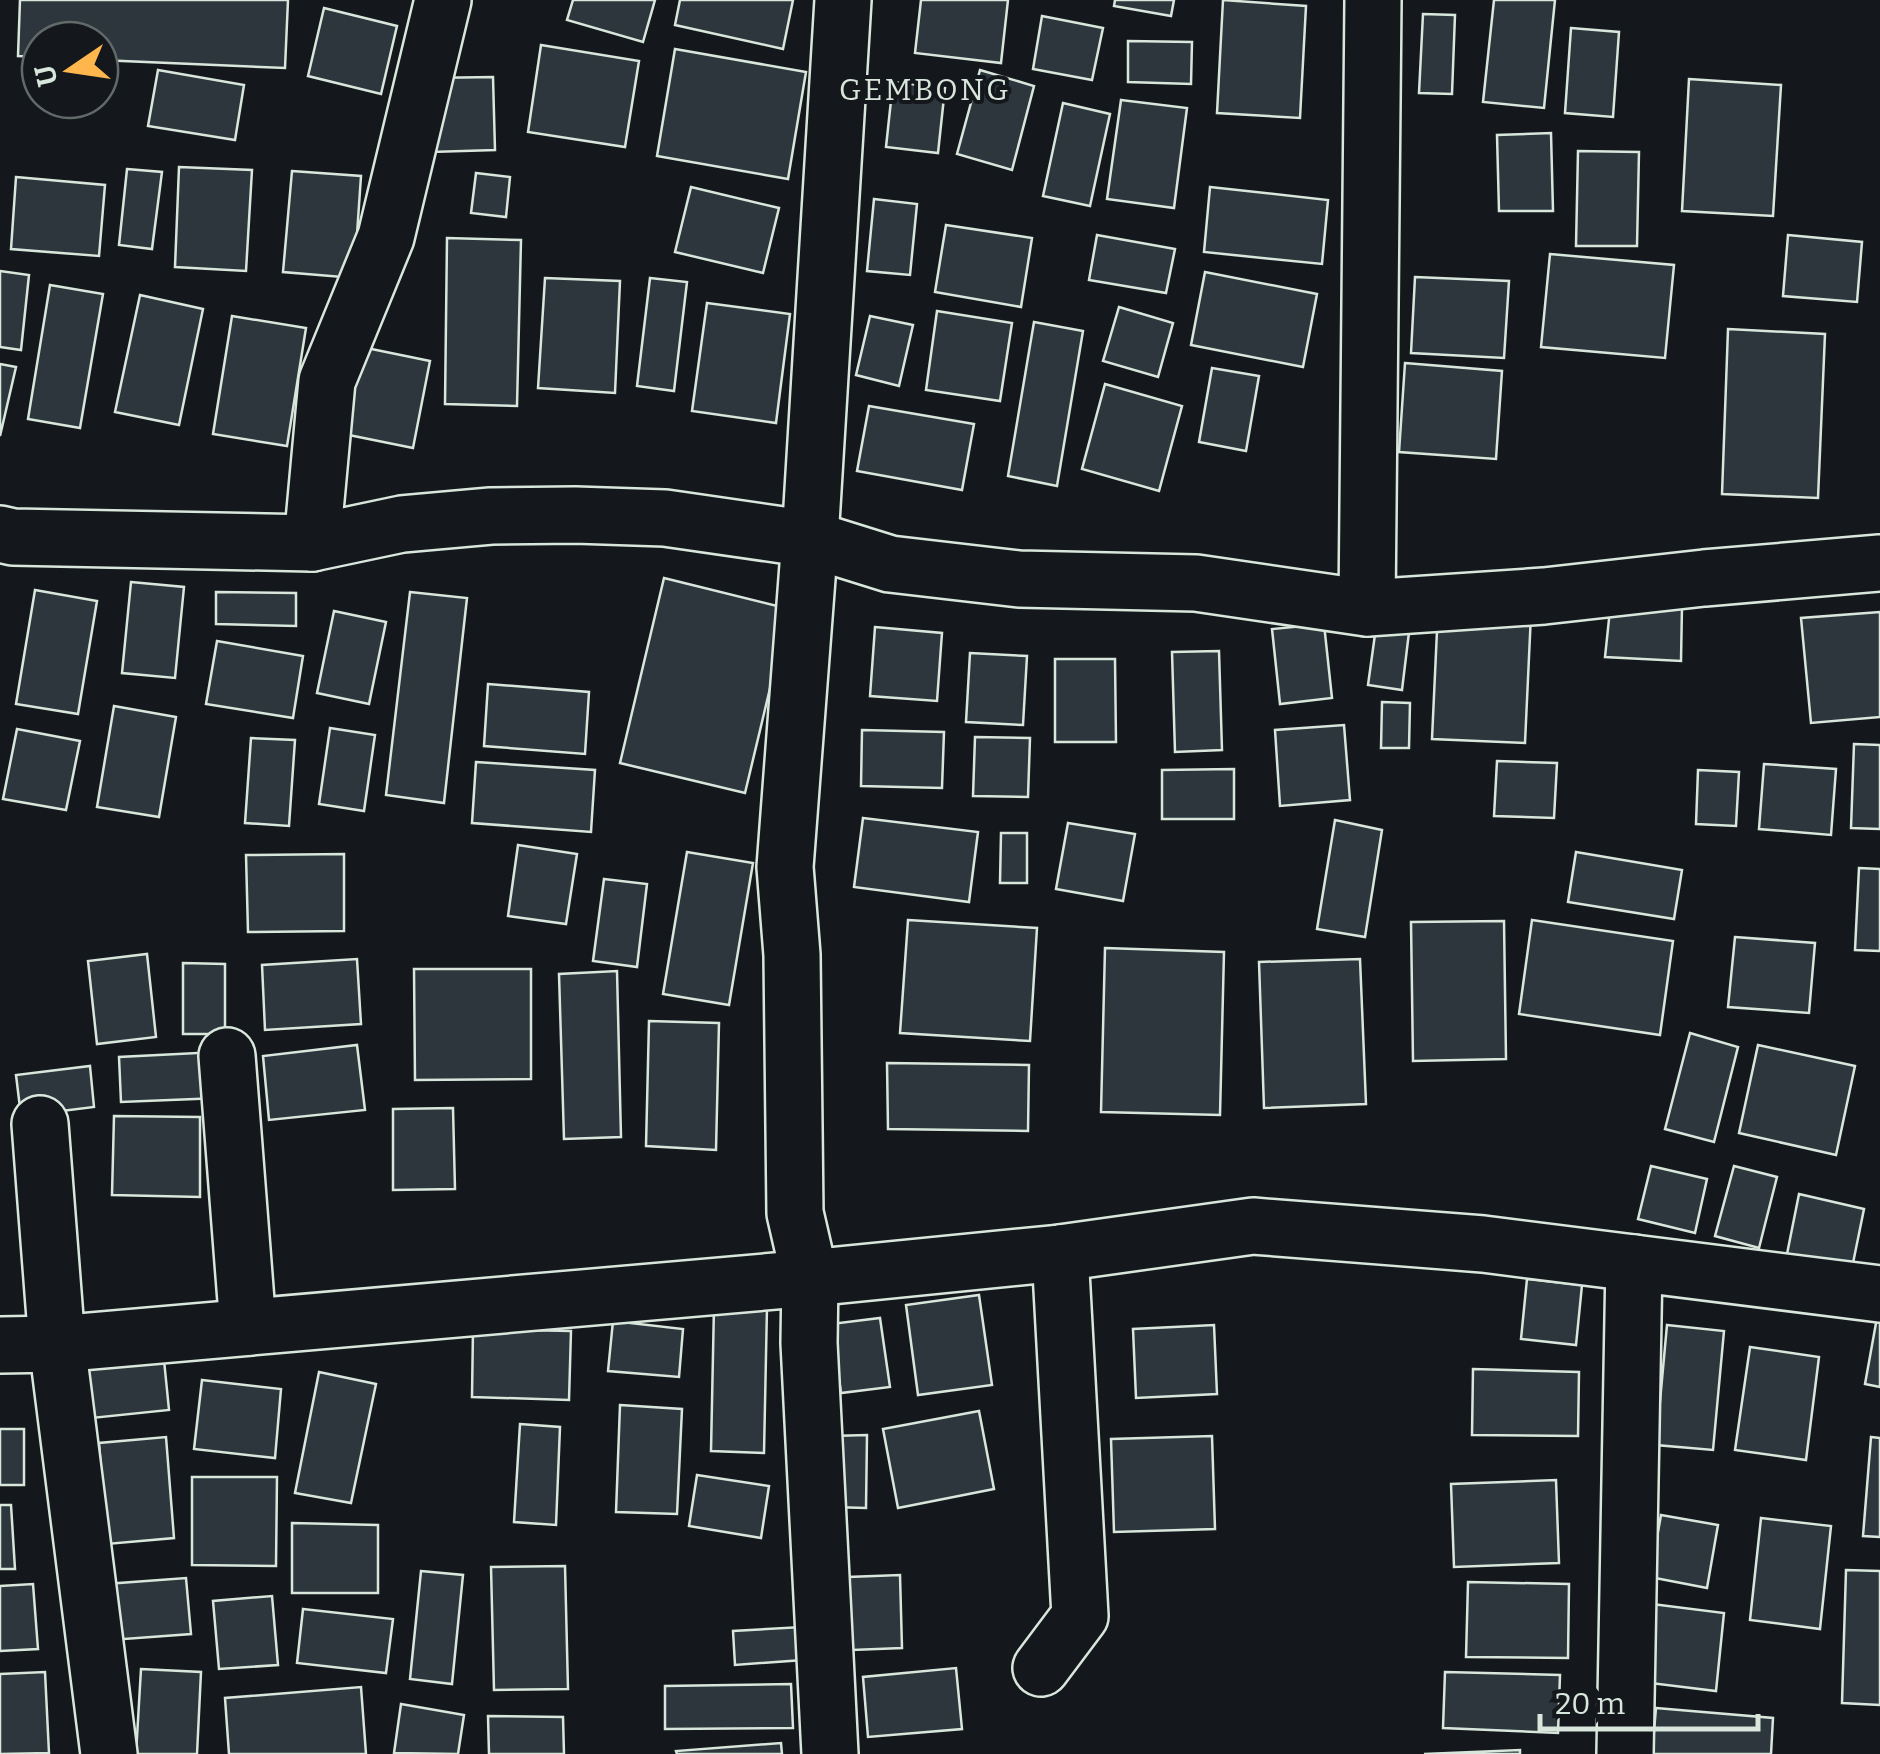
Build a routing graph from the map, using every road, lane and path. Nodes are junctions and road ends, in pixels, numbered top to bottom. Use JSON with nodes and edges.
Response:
{"nodes":[{"id":1,"x":443,"y":0,"type":"edge"},
{"id":2,"x":843,"y":0,"type":"edge"},
{"id":3,"x":1373,"y":0,"type":"edge"},
{"id":4,"x":0,"y":534,"type":"edge"},
{"id":5,"x":810,"y":539,"type":"junction"},
{"id":6,"x":312,"y":542,"type":"junction"},
{"id":7,"x":1880,"y":563,"type":"edge"},
{"id":8,"x":1367,"y":608,"type":"junction"},
{"id":9,"x":227,"y":1056,"type":"dead end"},
{"id":10,"x":40,"y":1124,"type":"dead end"},
{"id":11,"x":1060,"y":1253,"type":"junction"},
{"id":12,"x":1634,"y":1263,"type":"junction"},
{"id":13,"x":810,"y":1278,"type":"junction"},
{"id":14,"x":1880,"y":1294,"type":"edge"},
{"id":15,"x":248,"y":1327,"type":"junction"},
{"id":16,"x":57,"y":1344,"type":"junction"},
{"id":17,"x":0,"y":1346,"type":"edge"},
{"id":18,"x":1041,"y":1668,"type":"dead end"},
{"id":19,"x":109,"y":1754,"type":"edge"},
{"id":20,"x":830,"y":1754,"type":"edge"},
{"id":21,"x":1625,"y":1754,"type":"edge"}],
"edges":[{"from":1,"to":6,"type":"street"},
{"from":2,"to":5,"type":"street"},
{"from":3,"to":8,"type":"street"},
{"from":4,"to":6,"type":"street"},
{"from":5,"to":6,"type":"street"},
{"from":5,"to":8,"type":"street"},
{"from":5,"to":13,"type":"street"},
{"from":7,"to":8,"type":"street"},
{"from":9,"to":15,"type":"street"},
{"from":10,"to":16,"type":"street"},
{"from":11,"to":12,"type":"street"},
{"from":11,"to":13,"type":"street"},
{"from":11,"to":18,"type":"street"},
{"from":12,"to":14,"type":"street"},
{"from":12,"to":21,"type":"street"},
{"from":13,"to":15,"type":"street"},
{"from":13,"to":20,"type":"street"},
{"from":15,"to":16,"type":"street"},
{"from":16,"to":17,"type":"street"},
{"from":16,"to":19,"type":"street"}]}
